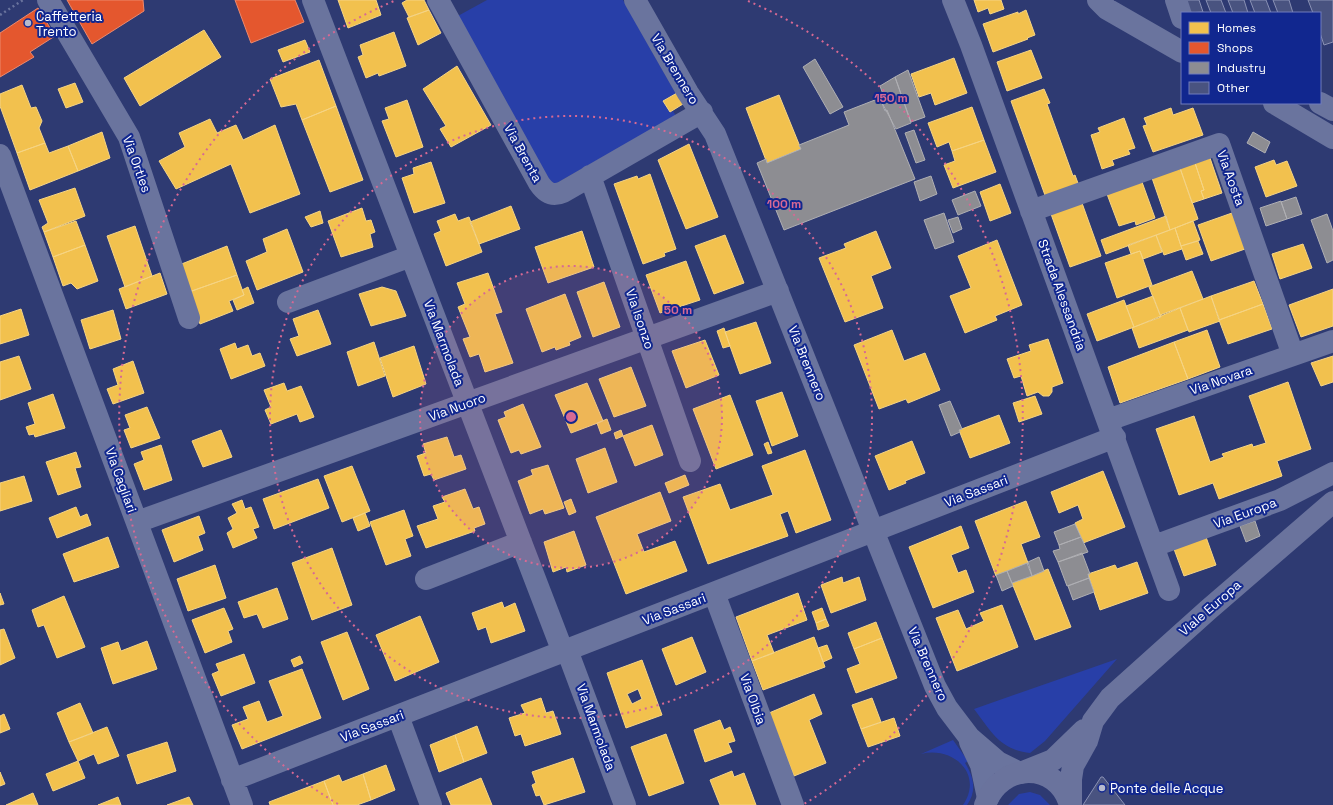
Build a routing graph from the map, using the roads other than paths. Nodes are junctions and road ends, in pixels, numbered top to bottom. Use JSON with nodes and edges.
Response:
{"nodes":[{"id":1,"x":48,"y":0,"type":"edge"},
{"id":2,"x":313,"y":0,"type":"edge"},
{"id":3,"x":438,"y":0,"type":"edge"},
{"id":4,"x":635,"y":0,"type":"edge"},
{"id":5,"x":953,"y":0,"type":"edge"},
{"id":6,"x":1098,"y":0,"type":"edge"},
{"id":7,"x":1176,"y":0,"type":"edge"},
{"id":8,"x":1181,"y":15,"type":"edge"},
{"id":9,"x":1181,"y":51,"type":"edge"},
{"id":10,"x":1276,"y":104,"type":"edge"},
{"id":11,"x":1321,"y":104,"type":"edge"},
{"id":12,"x":1333,"y":110,"type":"edge"},
{"id":13,"x":702,"y":112,"type":"junction"},
{"id":14,"x":1333,"y":138,"type":"edge"},
{"id":15,"x":0,"y":154,"type":"edge"},
{"id":16,"x":590,"y":176,"type":"junction"},
{"id":17,"x":1030,"y":211,"type":"junction"},
{"id":18,"x":411,"y":256,"type":"junction"},
{"id":19,"x":778,"y":291,"type":"junction"},
{"id":20,"x":288,"y":302,"type":"dead end"},
{"id":21,"x":189,"y":318,"type":"dead end"},
{"id":22,"x":647,"y":338,"type":"junction"},
{"id":23,"x":1333,"y":341,"type":"edge"},
{"id":24,"x":1293,"y":355,"type":"junction"},
{"id":25,"x":467,"y":403,"type":"junction"},
{"id":26,"x":1112,"y":429,"type":"junction"},
{"id":27,"x":690,"y":461,"type":"dead end"},
{"id":28,"x":1333,"y":473,"type":"edge"},
{"id":29,"x":1333,"y":502,"type":"edge"},
{"id":30,"x":137,"y":522,"type":"junction"},
{"id":31,"x":874,"y":531,"type":"junction"},
{"id":32,"x":521,"y":542,"type":"junction"},
{"id":33,"x":1154,"y":546,"type":"junction"},
{"id":34,"x":426,"y":579,"type":"dead end"},
{"id":35,"x":1169,"y":590,"type":"dead end"},
{"id":36,"x":714,"y":593,"type":"junction"},
{"id":37,"x":565,"y":651,"type":"junction"},
{"id":38,"x":398,"y":716,"type":"junction"},
{"id":39,"x":1093,"y":721,"type":"junction"},
{"id":40,"x":966,"y":734,"type":"junction"},
{"id":41,"x":1020,"y":773,"type":"junction"},
{"id":42,"x":232,"y":780,"type":"junction"},
{"id":43,"x":986,"y":803,"type":"edge"},
{"id":44,"x":242,"y":805,"type":"edge"},
{"id":45,"x":431,"y":805,"type":"edge"},
{"id":46,"x":625,"y":805,"type":"edge"},
{"id":47,"x":793,"y":805,"type":"edge"},
{"id":48,"x":1071,"y":805,"type":"edge"}],
"edges":[{"from":1,"to":21,"type":"street","name":"Via Ortles"},
{"from":2,"to":18,"type":"street","name":"Via Marmolada"},
{"from":3,"to":16,"type":"street","name":"Via Brenta"},
{"from":4,"to":13,"type":"street","name":"Via Brennero"},
{"from":5,"to":17,"type":"street","name":"Strada Alessandria"},
{"from":6,"to":9,"type":"street"},
{"from":7,"to":8,"type":"street"},
{"from":10,"to":14,"type":"street"},
{"from":11,"to":12,"type":"street"},
{"from":13,"to":16,"type":"street","name":"Via Brenta"},
{"from":13,"to":19,"type":"street","name":"Via Brennero"},
{"from":15,"to":30,"type":"street","name":"Via Cagliari"},
{"from":16,"to":22,"type":"street","name":"Via Isonzo"},
{"from":17,"to":24,"type":"street","name":"Via Aosta"},
{"from":17,"to":26,"type":"street","name":"Strada Alessandria"},
{"from":18,"to":20,"type":"street"},
{"from":18,"to":25,"type":"street","name":"Via Marmolada"},
{"from":19,"to":22,"type":"street","name":"Via Nuoro"},
{"from":19,"to":31,"type":"street","name":"Via Brennero"},
{"from":22,"to":25,"type":"street","name":"Via Nuoro"},
{"from":22,"to":27,"type":"street","name":"Via Isonzo"},
{"from":23,"to":24,"type":"street","name":"Via Novara"},
{"from":24,"to":26,"type":"street","name":"Via Novara"},
{"from":25,"to":30,"type":"street","name":"Via Nuoro"},
{"from":25,"to":32,"type":"street","name":"Via Marmolada"},
{"from":26,"to":31,"type":"street","name":"Via Sassari"},
{"from":26,"to":33,"type":"street","name":"Strada Alessandria"},
{"from":28,"to":33,"type":"street","name":"Via Europa"},
{"from":29,"to":39,"type":"main road","name":"Viale Europa"},
{"from":30,"to":42,"type":"street","name":"Via Cagliari"},
{"from":31,"to":36,"type":"street","name":"Via Sassari"},
{"from":31,"to":40,"type":"street","name":"Via Brennero"},
{"from":32,"to":34,"type":"street"},
{"from":32,"to":37,"type":"street","name":"Via Marmolada"},
{"from":33,"to":35,"type":"street","name":"Strada Alessandria"},
{"from":36,"to":37,"type":"street","name":"Via Sassari"},
{"from":36,"to":47,"type":"street","name":"Via Olbia"},
{"from":37,"to":38,"type":"street","name":"Via Sassari"},
{"from":37,"to":46,"type":"street","name":"Via Marmolada"},
{"from":38,"to":42,"type":"street","name":"Via Sassari"},
{"from":38,"to":45,"type":"street"},
{"from":39,"to":41,"type":"main road","name":"Viale Europa"},
{"from":39,"to":48,"type":"main road","name":"Viale Europa"},
{"from":40,"to":41,"type":"street","name":"Via Brennero"},
{"from":40,"to":43,"type":"street","name":"Via Brennero"},
{"from":41,"to":43,"type":"main road","name":"Viale Europa"},
{"from":41,"to":48,"type":"main road"},
{"from":42,"to":44,"type":"street","name":"Via Cagliari"}]}
